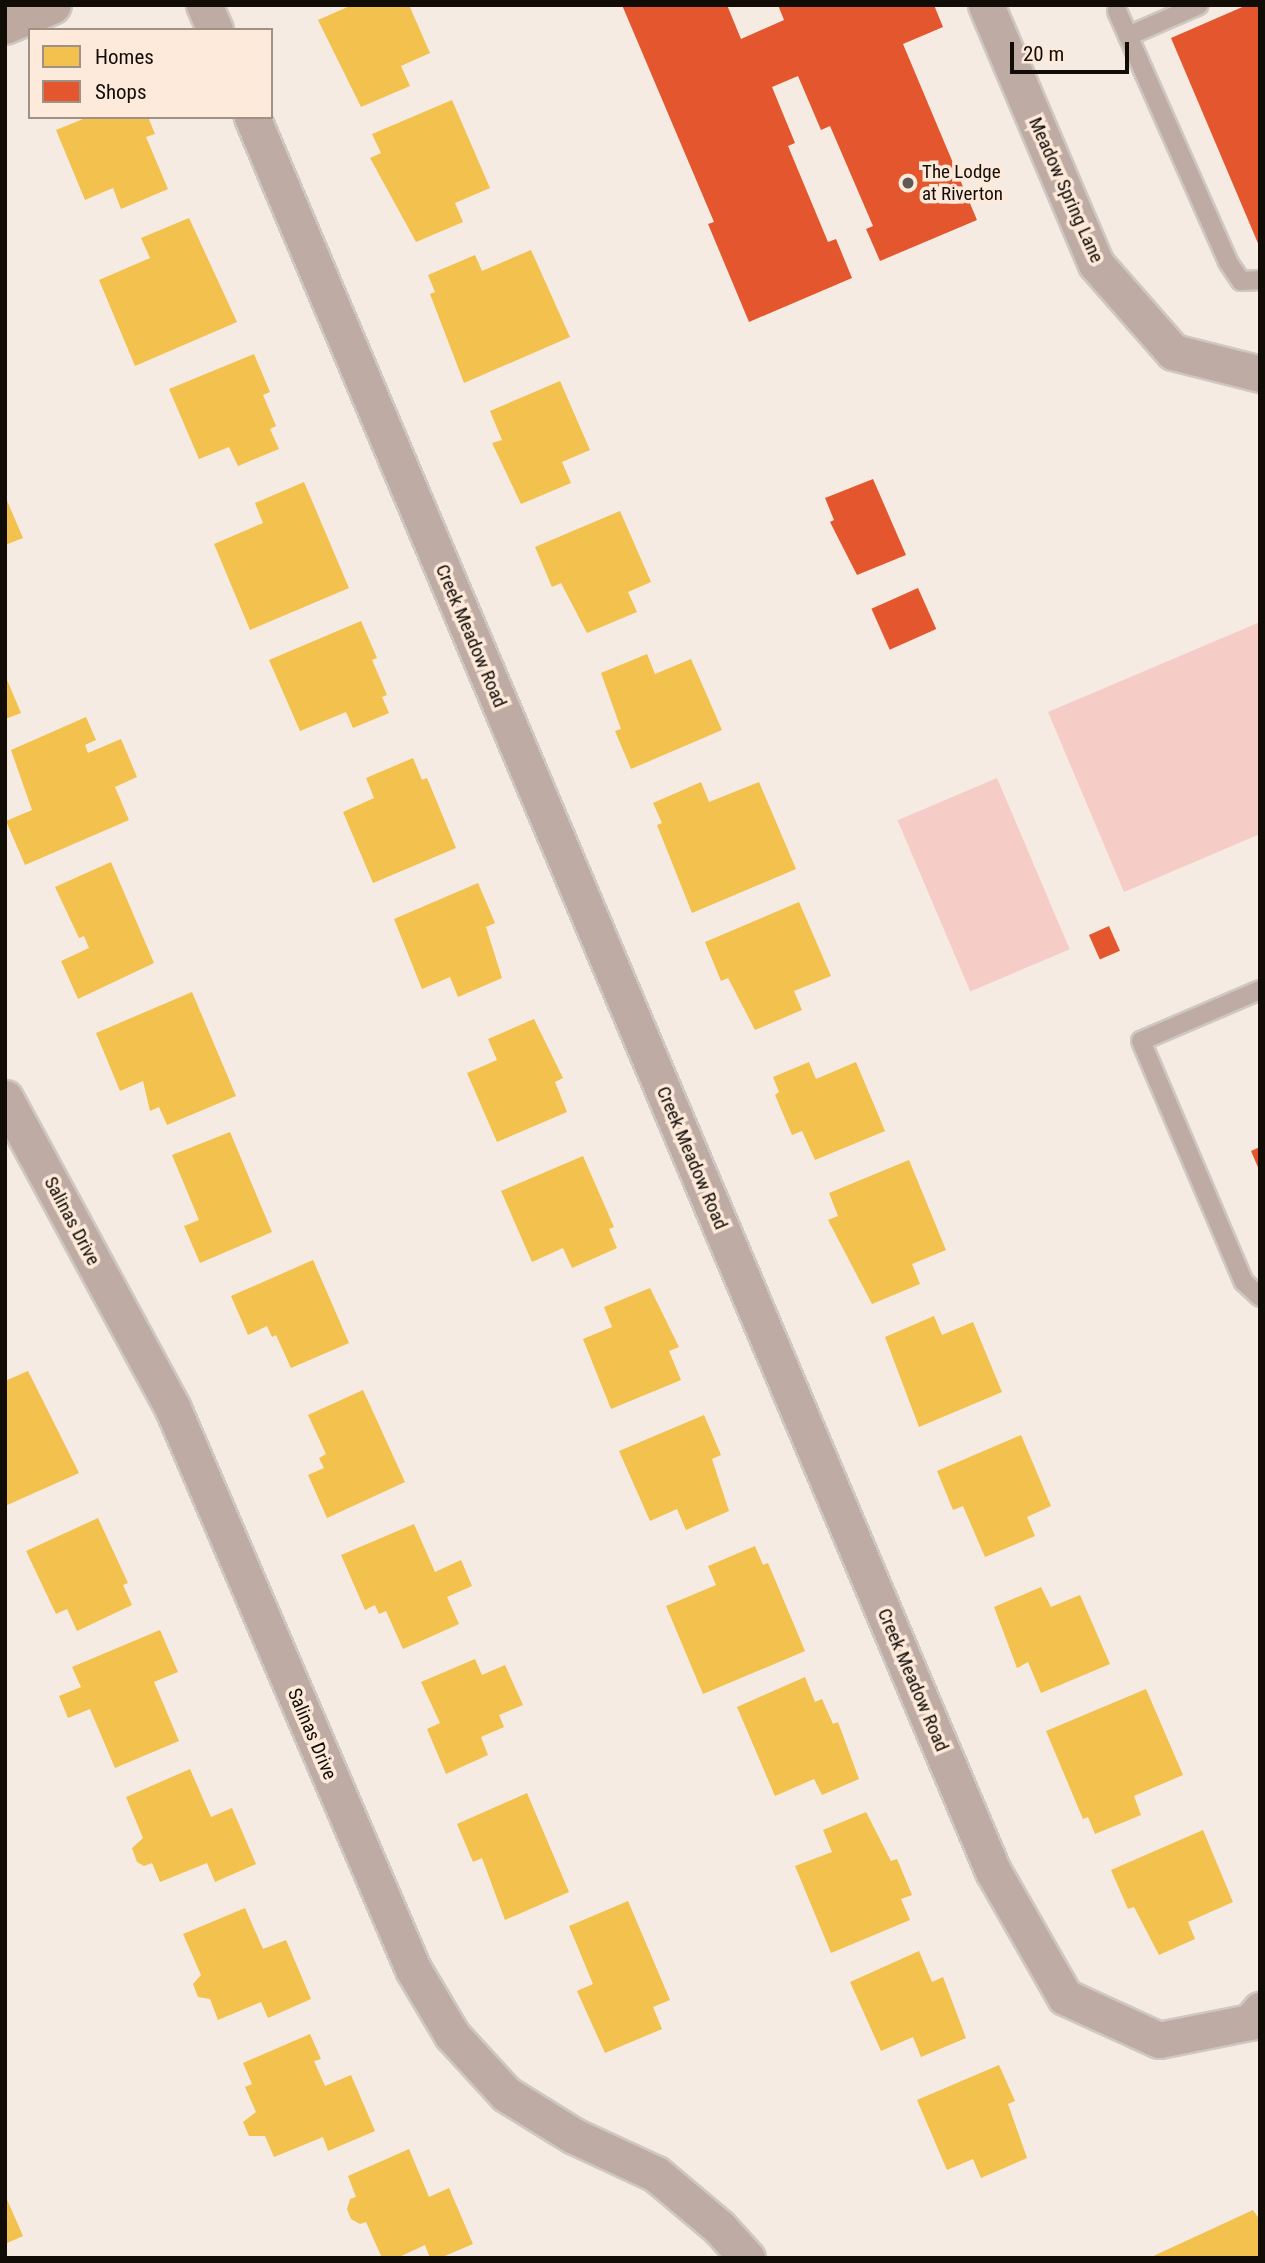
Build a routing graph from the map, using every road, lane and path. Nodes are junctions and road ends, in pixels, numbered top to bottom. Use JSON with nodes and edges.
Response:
{"nodes":[{"id":1,"x":52,"y":5,"type":"edge"},
{"id":2,"x":204,"y":5,"type":"edge"},
{"id":3,"x":986,"y":5,"type":"edge"},
{"id":4,"x":1199,"y":5,"type":"edge"},
{"id":5,"x":1117,"y":11,"type":"dead end"},
{"id":6,"x":5,"y":25,"type":"edge"},
{"id":7,"x":214,"y":28,"type":"edge"},
{"id":8,"x":1128,"y":36,"type":"junction"},
{"id":9,"x":253,"y":119,"type":"edge"},
{"id":10,"x":1260,"y":280,"type":"edge"},
{"id":11,"x":1260,"y":374,"type":"edge"},
{"id":12,"x":1260,"y":990,"type":"edge"},
{"id":13,"x":5,"y":1098,"type":"edge"},
{"id":14,"x":1260,"y":1297,"type":"edge"},
{"id":15,"x":1260,"y":2010,"type":"edge"},
{"id":16,"x":747,"y":2258,"type":"edge"}],
"edges":[{"from":1,"to":6,"type":"main road"},
{"from":2,"to":7,"type":"street"},
{"from":3,"to":11,"type":"street","name":"Meadow Spring Lane"},
{"from":4,"to":8,"type":"lane"},
{"from":5,"to":8,"type":"lane"},
{"from":8,"to":10,"type":"lane"},
{"from":9,"to":15,"type":"street","name":"Creek Meadow Road"},
{"from":12,"to":14,"type":"lane"},
{"from":13,"to":16,"type":"street","name":"Salinas Drive"}]}
